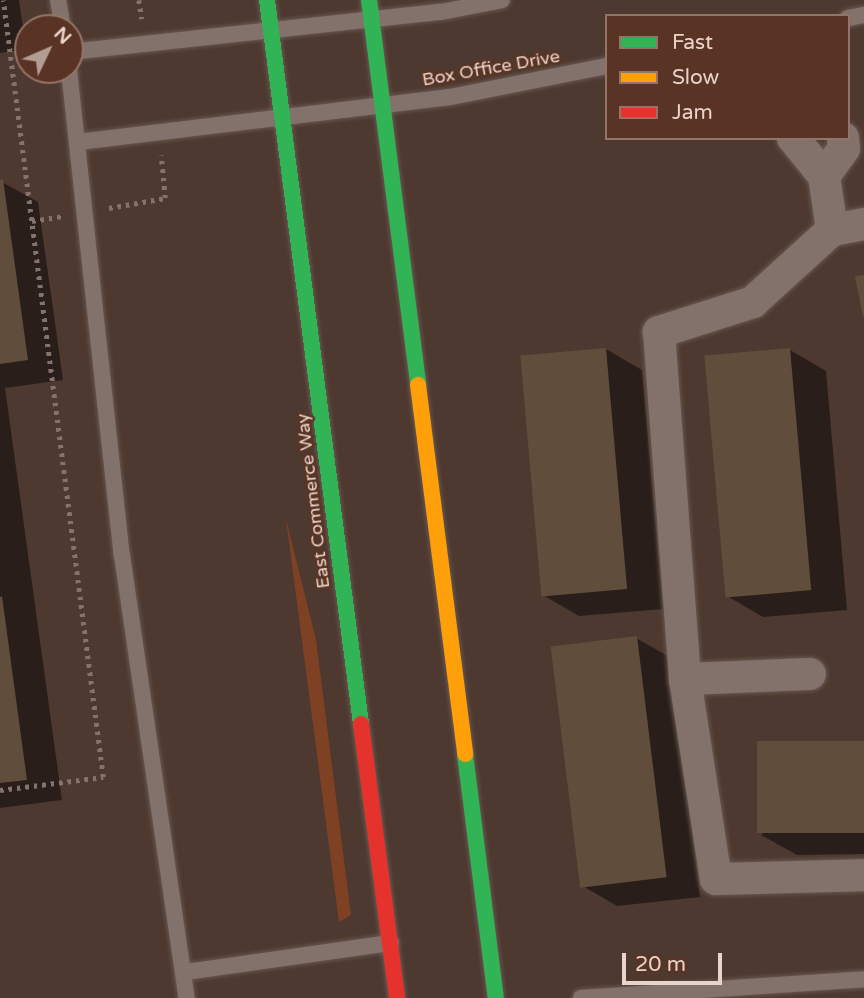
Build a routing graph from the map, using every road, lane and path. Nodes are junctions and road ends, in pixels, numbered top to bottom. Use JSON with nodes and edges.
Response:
{"nodes":[{"id":1,"x":4,"y":0,"type":"edge"},
{"id":2,"x":139,"y":0,"type":"edge"},
{"id":3,"x":267,"y":0,"type":"edge"},
{"id":4,"x":369,"y":0,"type":"edge"},
{"id":5,"x":502,"y":0,"type":"edge"},
{"id":6,"x":152,"y":18,"type":"dead end"},
{"id":7,"x":372,"y":20,"type":"junction"},
{"id":8,"x":271,"y":31,"type":"junction"},
{"id":9,"x":84,"y":51,"type":"edge"},
{"id":10,"x":605,"y":66,"type":"edge"},
{"id":11,"x":71,"y":84,"type":"edge"},
{"id":12,"x":382,"y":105,"type":"junction"},
{"id":13,"x":283,"y":117,"type":"junction"},
{"id":14,"x":795,"y":140,"type":"edge"},
{"id":15,"x":843,"y":140,"type":"edge"},
{"id":16,"x":78,"y":142,"type":"junction"},
{"id":17,"x":173,"y":154,"type":"dead end"},
{"id":18,"x":824,"y":176,"type":"junction"},
{"id":19,"x":86,"y":212,"type":"junction"},
{"id":20,"x":32,"y":221,"type":"junction"},
{"id":21,"x":864,"y":224,"type":"edge"},
{"id":22,"x":832,"y":230,"type":"junction"},
{"id":23,"x":810,"y":674,"type":"dead end"},
{"id":24,"x":685,"y":679,"type":"junction"},
{"id":25,"x":0,"y":790,"type":"edge"},
{"id":26,"x":864,"y":875,"type":"edge"},
{"id":27,"x":391,"y":943,"type":"junction"},
{"id":28,"x":186,"y":972,"type":"junction"},
{"id":29,"x":864,"y":979,"type":"edge"},
{"id":30,"x":187,"y":998,"type":"edge"},
{"id":31,"x":397,"y":998,"type":"edge"},
{"id":32,"x":496,"y":998,"type":"edge"},
{"id":33,"x":581,"y":998,"type":"edge"}],
"edges":[{"from":1,"to":20,"type":"path"},
{"from":2,"to":6,"type":"path"},
{"from":3,"to":8,"type":"main road","name":"East Commerce Way"},
{"from":4,"to":7,"type":"main road"},
{"from":5,"to":7,"type":"lane"},
{"from":7,"to":8,"type":"lane"},
{"from":7,"to":12,"type":"main road"},
{"from":8,"to":9,"type":"lane"},
{"from":8,"to":13,"type":"main road","name":"East Commerce Way"},
{"from":10,"to":12,"type":"lane","name":"Box Office Drive"},
{"from":11,"to":16,"type":"lane"},
{"from":12,"to":13,"type":"lane","name":"Box Office Drive"},
{"from":12,"to":32,"type":"main road"},
{"from":13,"to":16,"type":"lane","name":"Box Office Drive"},
{"from":13,"to":27,"type":"main road","name":"East Commerce Way"},
{"from":14,"to":18,"type":"street"},
{"from":15,"to":18,"type":"street"},
{"from":16,"to":19,"type":"lane"},
{"from":17,"to":19,"type":"path"},
{"from":18,"to":22,"type":"street"},
{"from":19,"to":20,"type":"path"},
{"from":19,"to":28,"type":"lane"},
{"from":20,"to":25,"type":"path"},
{"from":21,"to":22,"type":"street"},
{"from":22,"to":24,"type":"street"},
{"from":23,"to":24,"type":"street"},
{"from":24,"to":26,"type":"street"},
{"from":27,"to":28,"type":"lane"},
{"from":27,"to":31,"type":"main road","name":"East Commerce Way"},
{"from":28,"to":30,"type":"lane"},
{"from":29,"to":33,"type":"lane"}]}
